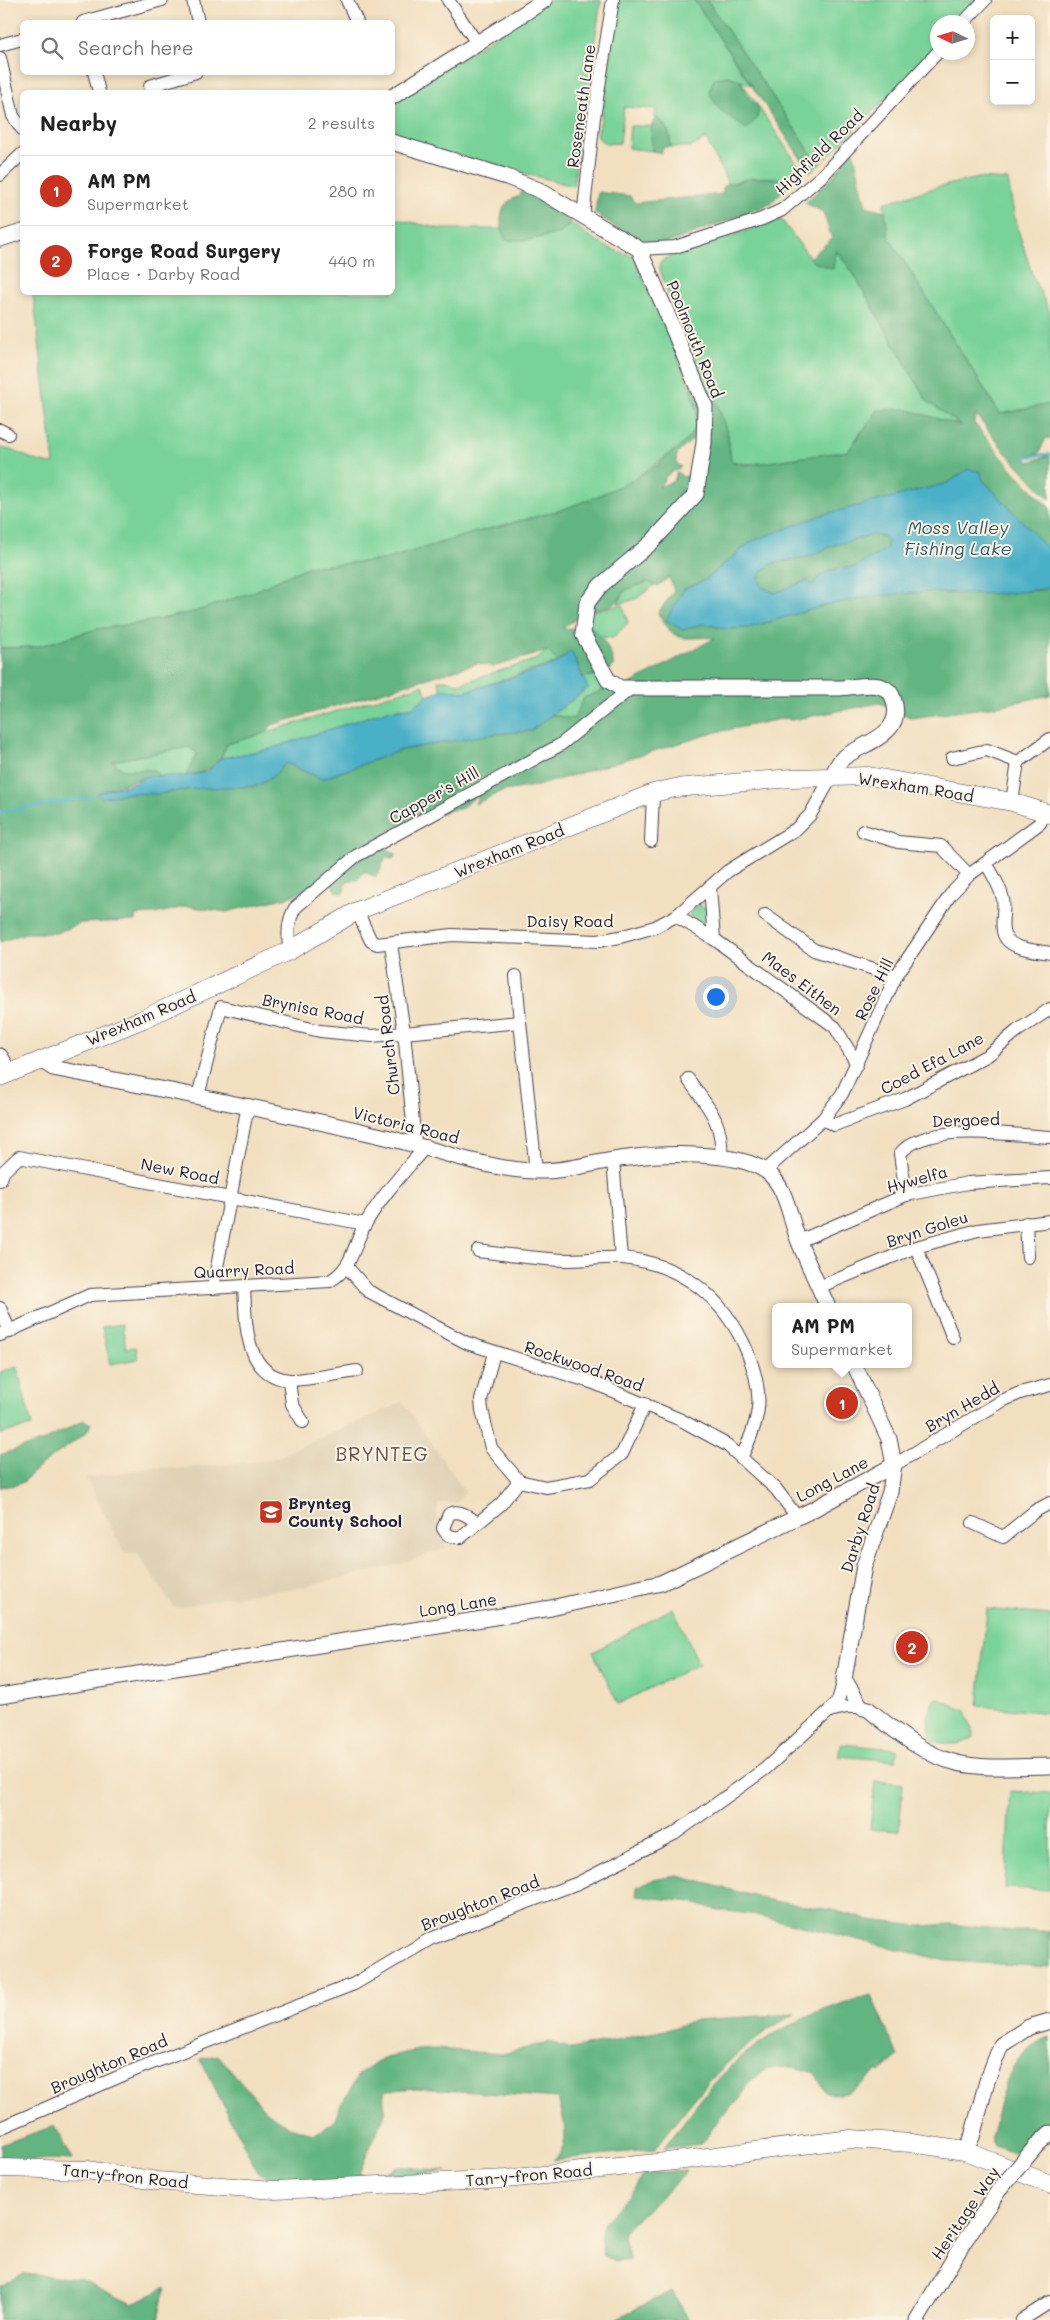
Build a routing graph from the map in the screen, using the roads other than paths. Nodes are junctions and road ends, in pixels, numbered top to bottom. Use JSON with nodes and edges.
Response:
{"nodes":[{"id":1,"x":162,"y":0,"type":"edge"},
{"id":2,"x":193,"y":0,"type":"edge"},
{"id":3,"x":347,"y":0,"type":"edge"},
{"id":4,"x":448,"y":0,"type":"edge"},
{"id":5,"x":545,"y":0,"type":"edge"},
{"id":6,"x":613,"y":0,"type":"edge"},
{"id":7,"x":985,"y":0,"type":"edge"},
{"id":8,"x":971,"y":15,"type":"edge"},
{"id":9,"x":89,"y":20,"type":"edge"},
{"id":10,"x":198,"y":20,"type":"edge"},
{"id":11,"x":355,"y":20,"type":"edge"},
{"id":12,"x":20,"y":40,"type":"edge"},
{"id":13,"x":477,"y":43,"type":"junction"},
{"id":14,"x":0,"y":45,"type":"edge"},
{"id":15,"x":0,"y":58,"type":"edge"},
{"id":16,"x":931,"y":60,"type":"edge"},
{"id":17,"x":95,"y":75,"type":"edge"},
{"id":18,"x":186,"y":75,"type":"edge"},
{"id":19,"x":150,"y":86,"type":"dead end"},
{"id":20,"x":98,"y":90,"type":"edge"},
{"id":21,"x":395,"y":95,"type":"edge"},
{"id":22,"x":20,"y":126,"type":"edge"},
{"id":23,"x":395,"y":143,"type":"edge"},
{"id":24,"x":20,"y":156,"type":"edge"},
{"id":25,"x":0,"y":174,"type":"edge"},
{"id":26,"x":583,"y":218,"type":"junction"},
{"id":27,"x":20,"y":233,"type":"edge"},
{"id":28,"x":0,"y":239,"type":"edge"},
{"id":29,"x":639,"y":249,"type":"junction"},
{"id":30,"x":630,"y":689,"type":"junction"},
{"id":31,"x":1050,"y":739,"type":"edge"},
{"id":32,"x":952,"y":758,"type":"dead end"},
{"id":33,"x":1018,"y":762,"type":"junction"},
{"id":34,"x":832,"y":776,"type":"junction"},
{"id":35,"x":653,"y":792,"type":"junction"},
{"id":36,"x":1012,"y":802,"type":"junction"},
{"id":37,"x":1047,"y":813,"type":"edge"},
{"id":38,"x":863,"y":831,"type":"dead end"},
{"id":39,"x":651,"y":841,"type":"dead end"},
{"id":40,"x":986,"y":863,"type":"junction"},
{"id":41,"x":969,"y":875,"type":"junction"},
{"id":42,"x":710,"y":888,"type":"junction"},
{"id":43,"x":358,"y":911,"type":"junction"},
{"id":44,"x":765,"y":915,"type":"dead end"},
{"id":45,"x":676,"y":916,"type":"junction"},
{"id":46,"x":714,"y":939,"type":"junction"},
{"id":47,"x":391,"y":944,"type":"junction"},
{"id":48,"x":289,"y":951,"type":"junction"},
{"id":49,"x":1050,"y":953,"type":"edge"},
{"id":50,"x":516,"y":976,"type":"dead end"},
{"id":51,"x":896,"y":976,"type":"junction"},
{"id":52,"x":1050,"y":1009,"type":"edge"},
{"id":53,"x":520,"y":1022,"type":"junction"},
{"id":54,"x":404,"y":1032,"type":"junction"},
{"id":55,"x":0,"y":1056,"type":"edge"},
{"id":56,"x":41,"y":1060,"type":"junction"},
{"id":57,"x":857,"y":1064,"type":"junction"},
{"id":58,"x":5,"y":1075,"type":"edge"},
{"id":59,"x":688,"y":1079,"type":"dead end"},
{"id":60,"x":198,"y":1096,"type":"junction"},
{"id":61,"x":248,"y":1105,"type":"junction"},
{"id":62,"x":822,"y":1119,"type":"junction"},
{"id":63,"x":1050,"y":1137,"type":"edge"},
{"id":64,"x":420,"y":1145,"type":"junction"},
{"id":65,"x":721,"y":1157,"type":"junction"},
{"id":66,"x":612,"y":1160,"type":"junction"},
{"id":67,"x":536,"y":1171,"type":"junction"},
{"id":68,"x":765,"y":1171,"type":"junction"},
{"id":69,"x":1050,"y":1178,"type":"edge"},
{"id":70,"x":0,"y":1180,"type":"edge"},
{"id":71,"x":906,"y":1195,"type":"junction"},
{"id":72,"x":231,"y":1197,"type":"junction"},
{"id":73,"x":1050,"y":1220,"type":"edge"},
{"id":74,"x":1026,"y":1223,"type":"junction"},
{"id":75,"x":365,"y":1224,"type":"junction"},
{"id":76,"x":799,"y":1241,"type":"junction"},
{"id":77,"x":916,"y":1247,"type":"junction"},
{"id":78,"x":478,"y":1251,"type":"dead end"},
{"id":79,"x":1028,"y":1257,"type":"dead end"},
{"id":80,"x":621,"y":1258,"type":"junction"},
{"id":81,"x":347,"y":1267,"type":"junction"},
{"id":82,"x":244,"y":1286,"type":"junction"},
{"id":83,"x":213,"y":1288,"type":"junction"},
{"id":84,"x":819,"y":1288,"type":"junction"},
{"id":85,"x":826,"y":1303,"type":"edge"},
{"id":86,"x":0,"y":1308,"type":"edge"},
{"id":87,"x":5,"y":1334,"type":"edge"},
{"id":88,"x":953,"y":1338,"type":"dead end"},
{"id":89,"x":494,"y":1353,"type":"junction"},
{"id":90,"x":856,"y":1368,"type":"edge"},
{"id":91,"x":357,"y":1371,"type":"dead end"},
{"id":92,"x":289,"y":1380,"type":"junction"},
{"id":93,"x":1050,"y":1385,"type":"edge"},
{"id":94,"x":645,"y":1404,"type":"junction"},
{"id":95,"x":303,"y":1422,"type":"dead end"},
{"id":96,"x":742,"y":1456,"type":"junction"},
{"id":97,"x":894,"y":1465,"type":"junction"},
{"id":98,"x":519,"y":1481,"type":"junction"},
{"id":99,"x":1050,"y":1503,"type":"edge"},
{"id":100,"x":797,"y":1517,"type":"junction"},
{"id":101,"x":477,"y":1523,"type":"dead end"},
{"id":102,"x":973,"y":1523,"type":"dead end"},
{"id":103,"x":844,"y":1679,"type":"junction"},
{"id":104,"x":0,"y":1696,"type":"edge"},
{"id":105,"x":861,"y":1707,"type":"junction"},
{"id":106,"x":829,"y":1711,"type":"junction"},
{"id":107,"x":1050,"y":1766,"type":"edge"},
{"id":108,"x":1050,"y":2021,"type":"edge"},
{"id":109,"x":0,"y":2128,"type":"edge"},
{"id":110,"x":1050,"y":2133,"type":"edge"},
{"id":111,"x":965,"y":2151,"type":"junction"},
{"id":112,"x":0,"y":2168,"type":"edge"},
{"id":113,"x":1050,"y":2184,"type":"edge"},
{"id":114,"x":1050,"y":2302,"type":"edge"},
{"id":115,"x":917,"y":2320,"type":"edge"},
{"id":116,"x":1022,"y":2320,"type":"edge"}],
"edges":[{"from":1,"to":9,"type":"street"},
{"from":2,"to":10,"type":"street"},
{"from":3,"to":11,"type":"street"},
{"from":4,"to":13,"type":"street"},
{"from":5,"to":13,"type":"street"},
{"from":6,"to":26,"type":"street","name":"Roseneath Lane"},
{"from":7,"to":8,"type":"street"},
{"from":12,"to":14,"type":"street"},
{"from":13,"to":21,"type":"street"},
{"from":15,"to":22,"type":"street"},
{"from":16,"to":29,"type":"street","name":"Highfield Road"},
{"from":17,"to":20,"type":"street"},
{"from":18,"to":19,"type":"street"},
{"from":23,"to":26,"type":"street"},
{"from":24,"to":25,"type":"street"},
{"from":26,"to":29,"type":"street"},
{"from":27,"to":28,"type":"street"},
{"from":29,"to":30,"type":"street","name":"Poolmouth Road"},
{"from":30,"to":34,"type":"street","name":"Poolmouth Road"},
{"from":30,"to":48,"type":"street","name":"Capper's Hill"},
{"from":31,"to":33,"type":"street"},
{"from":32,"to":33,"type":"street"},
{"from":33,"to":36,"type":"street"},
{"from":34,"to":35,"type":"main road","name":"Wrexham Road"},
{"from":34,"to":36,"type":"main road","name":"Wrexham Road"},
{"from":34,"to":42,"type":"street","name":"Daisy Road"},
{"from":35,"to":39,"type":"street"},
{"from":35,"to":43,"type":"main road","name":"Wrexham Road"},
{"from":36,"to":37,"type":"main road","name":"Wrexham Road"},
{"from":37,"to":40,"type":"street","name":"Rose Hill"},
{"from":38,"to":41,"type":"street"},
{"from":40,"to":41,"type":"street","name":"Rose Hill"},
{"from":40,"to":49,"type":"street"},
{"from":41,"to":51,"type":"street","name":"Rose Hill"},
{"from":42,"to":45,"type":"street","name":"Daisy Road"},
{"from":42,"to":46,"type":"street"},
{"from":43,"to":47,"type":"street","name":"Daisy Road"},
{"from":43,"to":48,"type":"main road","name":"Wrexham Road"},
{"from":44,"to":51,"type":"street"},
{"from":45,"to":46,"type":"street","name":"Maes Eithen"},
{"from":45,"to":47,"type":"street","name":"Daisy Road"},
{"from":46,"to":57,"type":"street","name":"Maes Eithen"},
{"from":47,"to":54,"type":"street","name":"Church Road"},
{"from":48,"to":56,"type":"main road","name":"Wrexham Road"},
{"from":50,"to":53,"type":"street"},
{"from":51,"to":57,"type":"street","name":"Rose Hill"},
{"from":52,"to":62,"type":"street","name":"Coed Efa Lane"},
{"from":53,"to":54,"type":"street","name":"Brynisa Road"},
{"from":53,"to":67,"type":"street"},
{"from":54,"to":60,"type":"street","name":"Brynisa Road"},
{"from":54,"to":64,"type":"street","name":"Church Road"},
{"from":55,"to":58,"type":"street"},
{"from":56,"to":58,"type":"main road","name":"Wrexham Road"},
{"from":56,"to":60,"type":"street","name":"Victoria Road"},
{"from":57,"to":62,"type":"street","name":"Rose Hill"},
{"from":59,"to":65,"type":"street"},
{"from":60,"to":61,"type":"street","name":"Victoria Road"},
{"from":61,"to":64,"type":"street","name":"Victoria Road"},
{"from":61,"to":72,"type":"street"},
{"from":62,"to":68,"type":"street","name":"Rose Hill"},
{"from":63,"to":71,"type":"street","name":"Dergoed"},
{"from":64,"to":67,"type":"street","name":"Victoria Road"},
{"from":64,"to":75,"type":"street"},
{"from":65,"to":66,"type":"street","name":"Victoria Road"},
{"from":65,"to":68,"type":"street","name":"Victoria Road"},
{"from":66,"to":67,"type":"street","name":"Victoria Road"},
{"from":66,"to":80,"type":"street"},
{"from":68,"to":76,"type":"street"},
{"from":69,"to":71,"type":"street","name":"Hywelfa"},
{"from":70,"to":72,"type":"street","name":"New Road"},
{"from":71,"to":76,"type":"street","name":"Hywelfa"},
{"from":72,"to":75,"type":"street","name":"New Road"},
{"from":72,"to":83,"type":"street"},
{"from":73,"to":74,"type":"street","name":"Bryn Goleu"},
{"from":74,"to":77,"type":"street","name":"Bryn Goleu"},
{"from":74,"to":79,"type":"street"},
{"from":75,"to":81,"type":"street"},
{"from":76,"to":84,"type":"street"},
{"from":77,"to":84,"type":"street","name":"Bryn Goleu"},
{"from":77,"to":88,"type":"street"},
{"from":78,"to":80,"type":"street"},
{"from":80,"to":96,"type":"street"},
{"from":81,"to":82,"type":"street","name":"Quarry Road"},
{"from":81,"to":89,"type":"street","name":"Rockwood Road"},
{"from":82,"to":83,"type":"street","name":"Quarry Road"},
{"from":82,"to":92,"type":"street"},
{"from":83,"to":87,"type":"street","name":"Quarry Road"},
{"from":84,"to":85,"type":"street"},
{"from":86,"to":87,"type":"street"},
{"from":89,"to":94,"type":"street","name":"Rockwood Road"},
{"from":89,"to":98,"type":"street"},
{"from":90,"to":97,"type":"street","name":"Darby Road"},
{"from":91,"to":92,"type":"street"},
{"from":92,"to":95,"type":"street"},
{"from":93,"to":97,"type":"street","name":"Bryn Hedd"},
{"from":94,"to":96,"type":"street","name":"Rockwood Road"},
{"from":94,"to":98,"type":"street"},
{"from":96,"to":100,"type":"street","name":"Rockwood Road"},
{"from":97,"to":100,"type":"street","name":"Long Lane"},
{"from":97,"to":103,"type":"street","name":"Darby Road"},
{"from":98,"to":101,"type":"street"},
{"from":99,"to":102,"type":"street"},
{"from":100,"to":104,"type":"street","name":"Long Lane"},
{"from":103,"to":105,"type":"street"},
{"from":103,"to":106,"type":"street","name":"Broughton Road"},
{"from":105,"to":106,"type":"street"},
{"from":105,"to":107,"type":"street"},
{"from":106,"to":109,"type":"street","name":"Broughton Road"},
{"from":108,"to":111,"type":"street"},
{"from":110,"to":115,"type":"street","name":"Heritage Way","bridge":true},
{"from":111,"to":112,"type":"main road","name":"Tan-y-fron Road"},
{"from":111,"to":113,"type":"main road","name":"Tan-y-fron Road"},
{"from":114,"to":116,"type":"street"}]}
